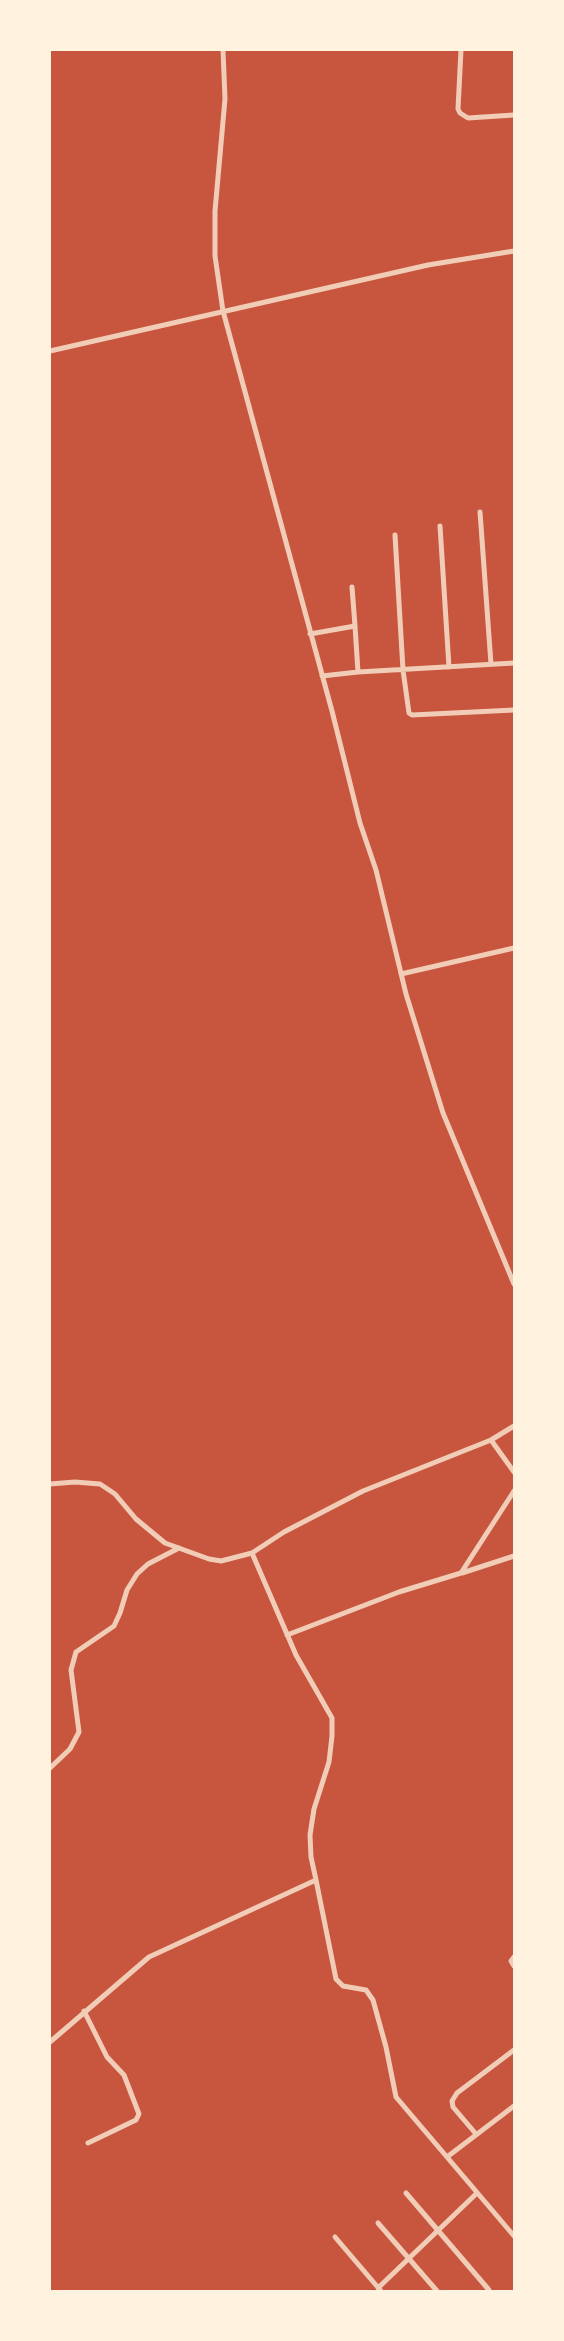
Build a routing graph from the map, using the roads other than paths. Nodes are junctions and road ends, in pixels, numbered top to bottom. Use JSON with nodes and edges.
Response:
{"nodes":[{"id":1,"x":223,"y":50,"type":"edge"},
{"id":2,"x":461,"y":50,"type":"edge"},
{"id":3,"x":514,"y":115,"type":"edge"},
{"id":4,"x":514,"y":251,"type":"edge"},
{"id":5,"x":223,"y":311,"type":"junction"},
{"id":6,"x":50,"y":351,"type":"edge"},
{"id":7,"x":480,"y":512,"type":"dead end"},
{"id":8,"x":440,"y":526,"type":"dead end"},
{"id":9,"x":395,"y":535,"type":"dead end"},
{"id":10,"x":352,"y":587,"type":"dead end"},
{"id":11,"x":355,"y":626,"type":"junction"},
{"id":12,"x":310,"y":634,"type":"junction"},
{"id":13,"x":514,"y":663,"type":"edge"},
{"id":14,"x":491,"y":664,"type":"junction"},
{"id":15,"x":449,"y":667,"type":"junction"},
{"id":16,"x":404,"y":670,"type":"junction"},
{"id":17,"x":358,"y":672,"type":"junction"},
{"id":18,"x":322,"y":676,"type":"junction"},
{"id":19,"x":514,"y":710,"type":"edge"},
{"id":20,"x":514,"y":948,"type":"edge"},
{"id":21,"x":401,"y":974,"type":"junction"},
{"id":22,"x":514,"y":1284,"type":"edge"},
{"id":23,"x":514,"y":1426,"type":"edge"},
{"id":24,"x":491,"y":1440,"type":"junction"},
{"id":25,"x":514,"y":1472,"type":"edge"},
{"id":26,"x":50,"y":1484,"type":"edge"},
{"id":27,"x":514,"y":1492,"type":"edge"},
{"id":28,"x":179,"y":1548,"type":"junction"},
{"id":29,"x":252,"y":1553,"type":"junction"},
{"id":30,"x":514,"y":1556,"type":"edge"},
{"id":31,"x":461,"y":1573,"type":"junction"},
{"id":32,"x":287,"y":1636,"type":"junction"},
{"id":33,"x":50,"y":1768,"type":"edge"},
{"id":34,"x":316,"y":1880,"type":"junction"},
{"id":35,"x":514,"y":1957,"type":"edge"},
{"id":36,"x":514,"y":1966,"type":"edge"},
{"id":37,"x":84,"y":2011,"type":"junction"},
{"id":38,"x":50,"y":2042,"type":"edge"},
{"id":39,"x":514,"y":2050,"type":"edge"},
{"id":40,"x":514,"y":2106,"type":"edge"},
{"id":41,"x":476,"y":2134,"type":"junction"},
{"id":42,"x":88,"y":2143,"type":"dead end"},
{"id":43,"x":447,"y":2157,"type":"junction"},
{"id":44,"x":406,"y":2193,"type":"dead end"},
{"id":45,"x":477,"y":2193,"type":"junction"},
{"id":46,"x":378,"y":2223,"type":"dead end"},
{"id":47,"x":439,"y":2230,"type":"junction"},
{"id":48,"x":335,"y":2236,"type":"dead end"},
{"id":49,"x":514,"y":2236,"type":"edge"},
{"id":50,"x":410,"y":2259,"type":"junction"},
{"id":51,"x":379,"y":2290,"type":"edge"},
{"id":52,"x":489,"y":2290,"type":"edge"},
{"id":53,"x":437,"y":2291,"type":"edge"}],
"edges":[{"from":1,"to":5,"type":"street"},
{"from":2,"to":3,"type":"street"},
{"from":4,"to":5,"type":"street"},
{"from":5,"to":6,"type":"street"},
{"from":5,"to":12,"type":"street"},
{"from":7,"to":14,"type":"street"},
{"from":8,"to":15,"type":"street"},
{"from":9,"to":16,"type":"street"},
{"from":10,"to":11,"type":"street"},
{"from":11,"to":12,"type":"street"},
{"from":11,"to":17,"type":"street"},
{"from":12,"to":18,"type":"street"},
{"from":13,"to":14,"type":"street"},
{"from":14,"to":15,"type":"street"},
{"from":15,"to":16,"type":"street"},
{"from":16,"to":17,"type":"street"},
{"from":16,"to":19,"type":"street"},
{"from":17,"to":18,"type":"street"},
{"from":18,"to":21,"type":"street"},
{"from":20,"to":21,"type":"street"},
{"from":21,"to":22,"type":"street"},
{"from":23,"to":24,"type":"street"},
{"from":24,"to":25,"type":"street"},
{"from":24,"to":29,"type":"street"},
{"from":26,"to":28,"type":"street"},
{"from":27,"to":31,"type":"street"},
{"from":28,"to":29,"type":"street"},
{"from":28,"to":33,"type":"street"},
{"from":29,"to":32,"type":"street"},
{"from":30,"to":31,"type":"street"},
{"from":31,"to":32,"type":"street"},
{"from":32,"to":34,"type":"street"},
{"from":34,"to":37,"type":"street"},
{"from":34,"to":43,"type":"street"},
{"from":35,"to":36,"type":"street"},
{"from":37,"to":38,"type":"street"},
{"from":37,"to":42,"type":"street"},
{"from":39,"to":41,"type":"street"},
{"from":40,"to":41,"type":"street"},
{"from":41,"to":43,"type":"street"},
{"from":43,"to":45,"type":"street"},
{"from":44,"to":47,"type":"street"},
{"from":45,"to":47,"type":"street"},
{"from":45,"to":49,"type":"street"},
{"from":46,"to":50,"type":"street"},
{"from":47,"to":50,"type":"street"},
{"from":47,"to":52,"type":"street"},
{"from":48,"to":51,"type":"street"},
{"from":50,"to":51,"type":"street"},
{"from":50,"to":53,"type":"street"}]}
